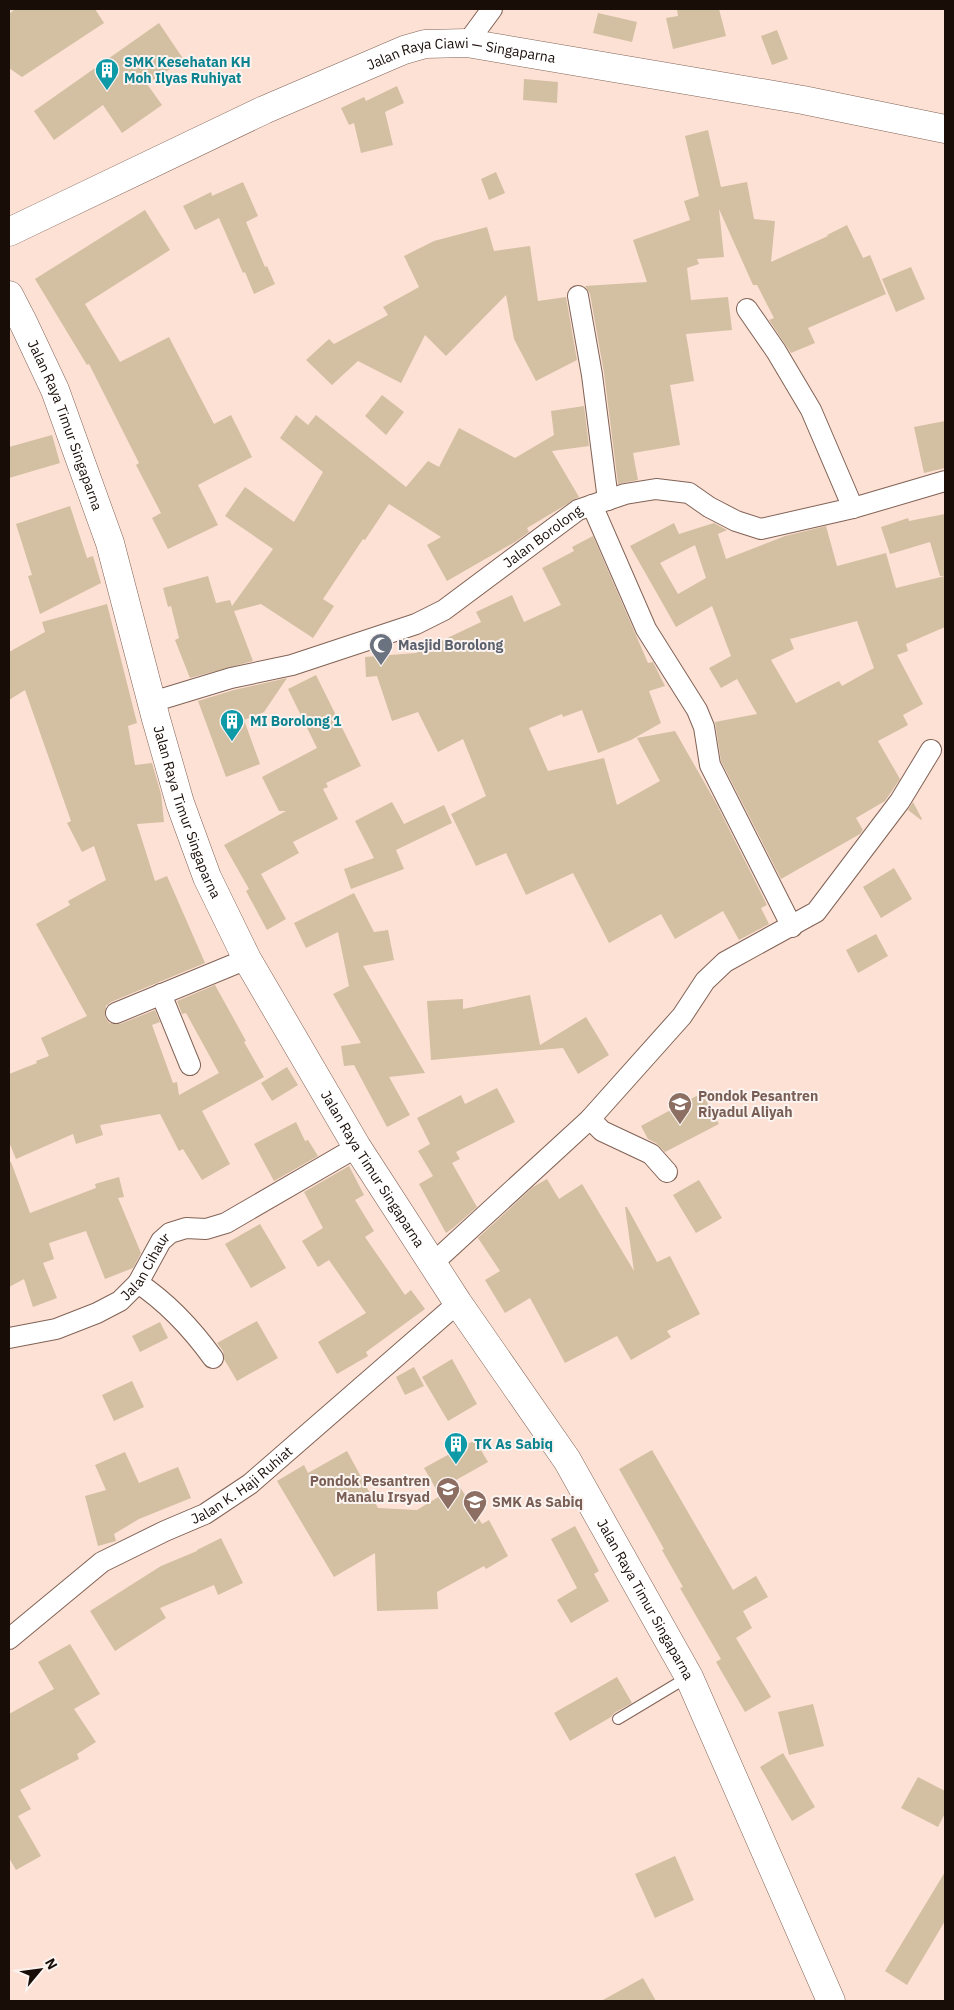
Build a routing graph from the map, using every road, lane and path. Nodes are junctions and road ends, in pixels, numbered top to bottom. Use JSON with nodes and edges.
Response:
{"nodes":[{"id":1,"x":492,"y":9,"type":"edge"},
{"id":2,"x":467,"y":43,"type":"junction"},
{"id":3,"x":945,"y":129,"type":"edge"},
{"id":4,"x":9,"y":232,"type":"edge"},
{"id":5,"x":9,"y":295,"type":"edge"},
{"id":6,"x":578,"y":296,"type":"dead end"},
{"id":7,"x":747,"y":309,"type":"dead end"},
{"id":8,"x":945,"y":481,"type":"edge"},
{"id":9,"x":600,"y":502,"type":"junction"},
{"id":10,"x":853,"y":508,"type":"junction"},
{"id":11,"x":152,"y":702,"type":"junction"},
{"id":12,"x":931,"y":750,"type":"dead end"},
{"id":13,"x":792,"y":927,"type":"junction"},
{"id":14,"x":247,"y":959,"type":"junction"},
{"id":15,"x":161,"y":994,"type":"junction"},
{"id":16,"x":116,"y":1013,"type":"dead end"},
{"id":17,"x":190,"y":1065,"type":"dead end"},
{"id":18,"x":590,"y":1119,"type":"junction"},
{"id":19,"x":357,"y":1146,"type":"junction"},
{"id":20,"x":667,"y":1172,"type":"dead end"},
{"id":21,"x":432,"y":1264,"type":"junction"},
{"id":22,"x":138,"y":1283,"type":"junction"},
{"id":23,"x":458,"y":1303,"type":"junction"},
{"id":24,"x":9,"y":1338,"type":"edge"},
{"id":25,"x":213,"y":1358,"type":"dead end"},
{"id":26,"x":9,"y":1639,"type":"edge"},
{"id":27,"x":689,"y":1677,"type":"junction"},
{"id":28,"x":618,"y":1719,"type":"dead end"},
{"id":29,"x":830,"y":2001,"type":"edge"}],
"edges":[{"from":1,"to":2,"type":"street"},
{"from":2,"to":3,"type":"main road","name":"Jalan Raya Ciawi — Singaparna"},
{"from":2,"to":4,"type":"main road","name":"Jalan Raya Ciawi — Singaparna"},
{"from":5,"to":11,"type":"main road","name":"Jalan Raya Timur Singaparna"},
{"from":6,"to":9,"type":"street"},
{"from":7,"to":10,"type":"street"},
{"from":8,"to":10,"type":"street","name":"Jalan Borolong"},
{"from":9,"to":10,"type":"street","name":"Jalan Borolong"},
{"from":9,"to":11,"type":"street","name":"Jalan Borolong"},
{"from":9,"to":13,"type":"street"},
{"from":11,"to":14,"type":"main road","name":"Jalan Raya Timur Singaparna"},
{"from":12,"to":13,"type":"street"},
{"from":13,"to":18,"type":"street"},
{"from":14,"to":15,"type":"street"},
{"from":14,"to":19,"type":"main road","name":"Jalan Raya Timur Singaparna"},
{"from":15,"to":16,"type":"street"},
{"from":15,"to":17,"type":"street"},
{"from":18,"to":20,"type":"street"},
{"from":18,"to":21,"type":"street"},
{"from":19,"to":21,"type":"main road","name":"Jalan Raya Timur Singaparna"},
{"from":19,"to":22,"type":"street","name":"Jalan Cihaur"},
{"from":21,"to":23,"type":"main road","name":"Jalan Raya Timur Singaparna"},
{"from":22,"to":24,"type":"street","name":"Jalan Cihaur"},
{"from":22,"to":25,"type":"street"},
{"from":23,"to":26,"type":"street","name":"Jalan K. Haji Ruhiat"},
{"from":23,"to":27,"type":"main road","name":"Jalan Raya Timur Singaparna"},
{"from":27,"to":28,"type":"lane"},
{"from":27,"to":29,"type":"main road","name":"Jalan Raya Timur Singaparna"}]}
